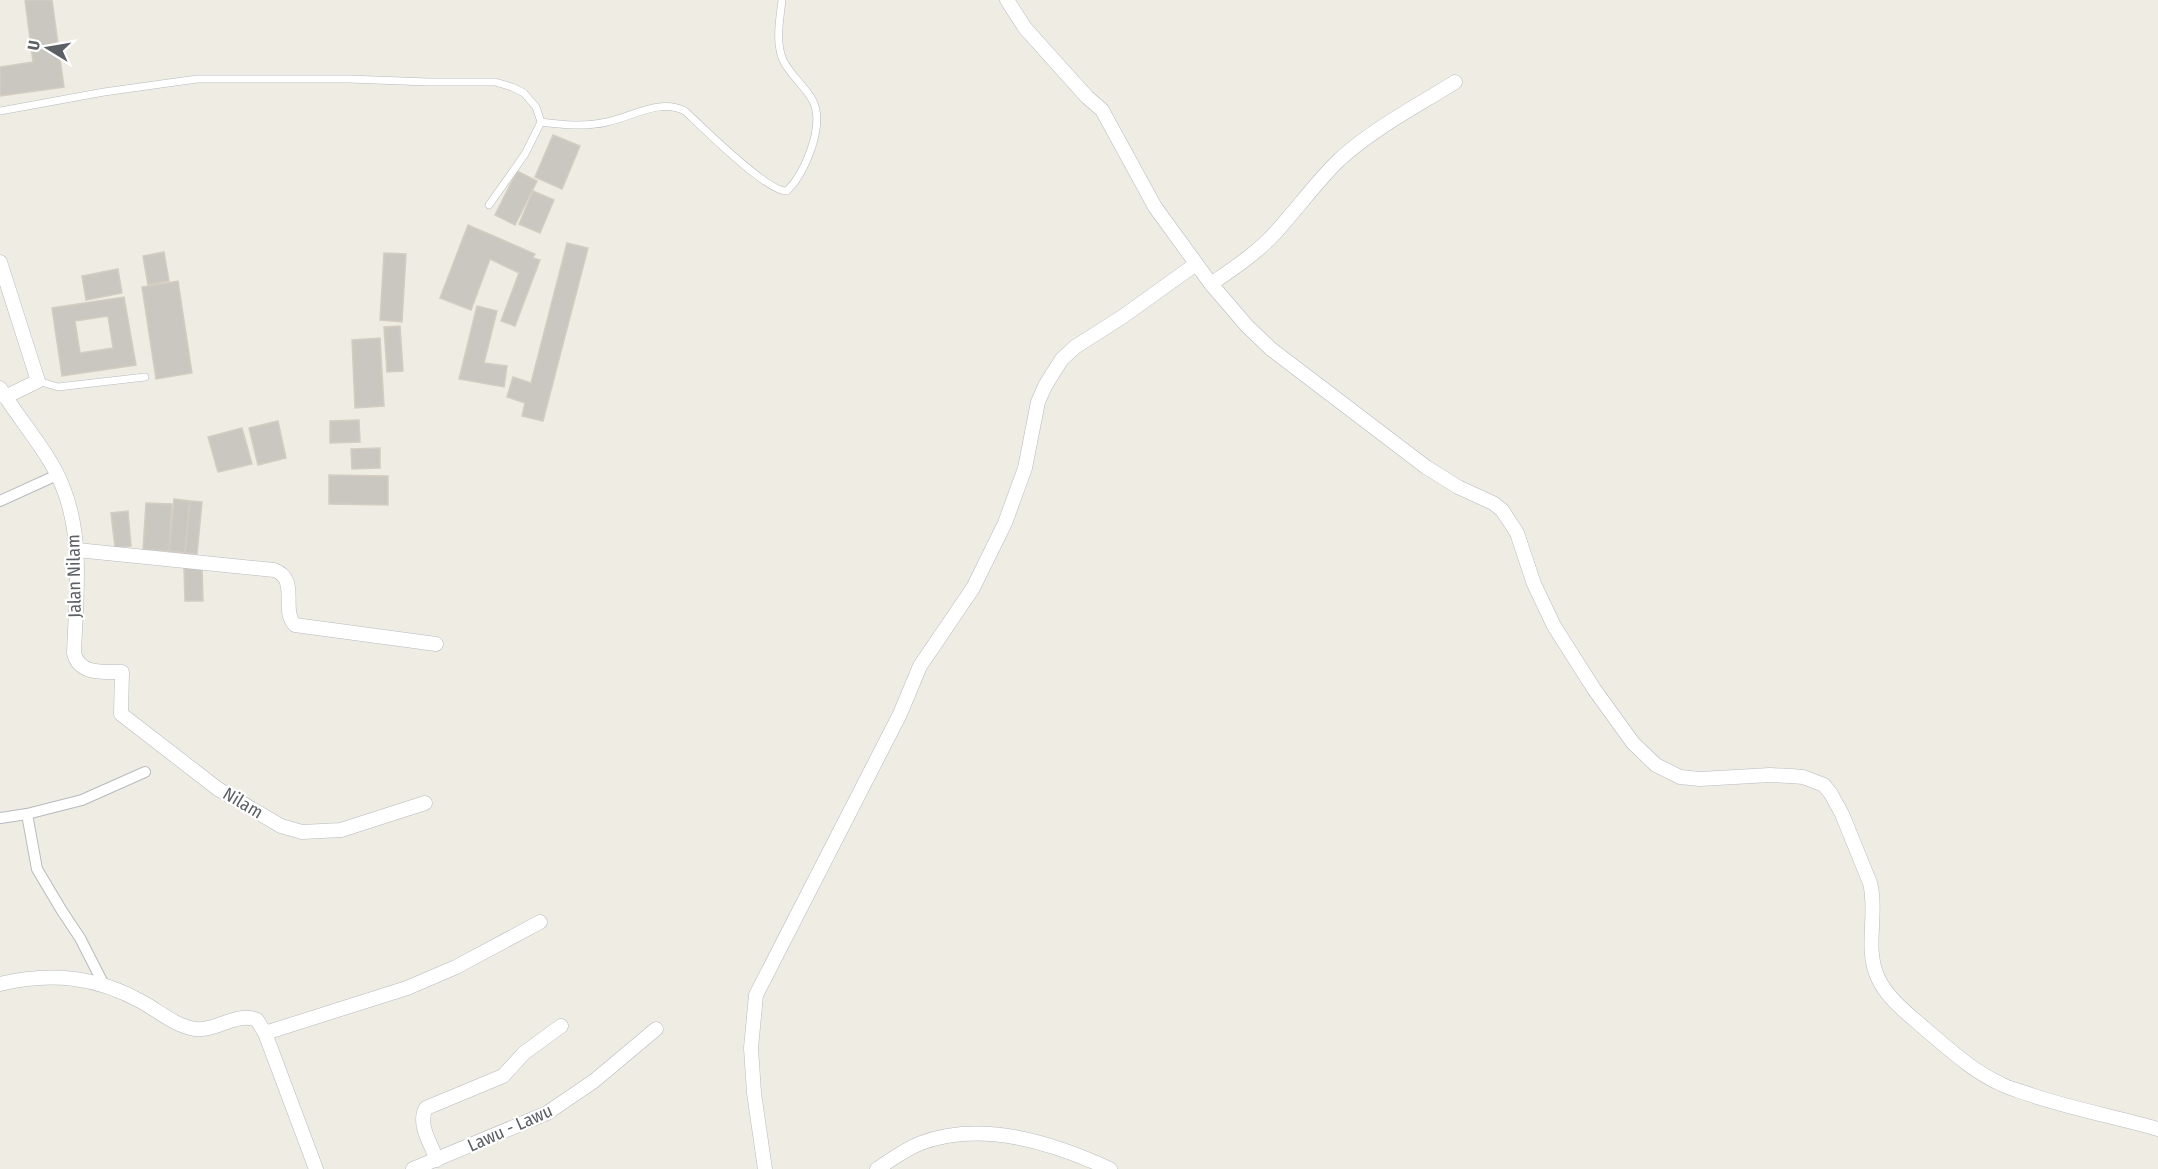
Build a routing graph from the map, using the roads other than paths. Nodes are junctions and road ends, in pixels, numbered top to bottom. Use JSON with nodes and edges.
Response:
{"nodes":[{"id":1,"x":782,"y":0,"type":"edge"},
{"id":2,"x":1007,"y":0,"type":"edge"},
{"id":3,"x":1455,"y":82,"type":"dead end"},
{"id":4,"x":0,"y":111,"type":"edge"},
{"id":5,"x":541,"y":122,"type":"junction"},
{"id":6,"x":489,"y":206,"type":"dead end"},
{"id":7,"x":0,"y":262,"type":"edge"},
{"id":8,"x":1196,"y":264,"type":"junction"},
{"id":9,"x":1211,"y":284,"type":"junction"},
{"id":10,"x":145,"y":377,"type":"dead end"},
{"id":11,"x":38,"y":381,"type":"junction"},
{"id":12,"x":3,"y":392,"type":"edge"},
{"id":13,"x":57,"y":475,"type":"junction"},
{"id":14,"x":0,"y":501,"type":"edge"},
{"id":15,"x":77,"y":550,"type":"junction"},
{"id":16,"x":436,"y":644,"type":"dead end"},
{"id":17,"x":122,"y":672,"type":"joint"},
{"id":18,"x":145,"y":772,"type":"dead end"},
{"id":19,"x":424,"y":803,"type":"dead end"},
{"id":20,"x":27,"y":814,"type":"junction"},
{"id":21,"x":0,"y":818,"type":"edge"},
{"id":22,"x":540,"y":922,"type":"dead end"},
{"id":23,"x":0,"y":984,"type":"edge"},
{"id":24,"x":104,"y":986,"type":"junction"},
{"id":25,"x":561,"y":1026,"type":"dead end"},
{"id":26,"x":656,"y":1029,"type":"dead end"},
{"id":27,"x":265,"y":1033,"type":"junction"},
{"id":28,"x":2158,"y":1129,"type":"edge"},
{"id":29,"x":437,"y":1160,"type":"junction"},
{"id":30,"x":316,"y":1169,"type":"edge"},
{"id":31,"x":413,"y":1169,"type":"edge"},
{"id":32,"x":765,"y":1169,"type":"edge"},
{"id":33,"x":877,"y":1169,"type":"edge"},
{"id":34,"x":1110,"y":1169,"type":"edge"}],
"edges":[{"from":1,"to":5,"type":"lane"},
{"from":2,"to":8,"type":"street"},
{"from":3,"to":9,"type":"street"},
{"from":4,"to":5,"type":"lane"},
{"from":5,"to":6,"type":"lane"},
{"from":7,"to":11,"type":"street"},
{"from":8,"to":9,"type":"street"},
{"from":8,"to":32,"type":"street"},
{"from":9,"to":28,"type":"street"},
{"from":10,"to":11,"type":"lane"},
{"from":11,"to":12,"type":"street"},
{"from":12,"to":13,"type":"street","name":"Jalan Nilam"},
{"from":13,"to":14,"type":"street"},
{"from":13,"to":15,"type":"street","name":"Jalan Nilam"},
{"from":15,"to":16,"type":"street"},
{"from":15,"to":17,"type":"street","name":"Jalan Nilam"},
{"from":17,"to":19,"type":"street","name":"Nilam"},
{"from":18,"to":20,"type":"street"},
{"from":20,"to":21,"type":"street"},
{"from":20,"to":24,"type":"street"},
{"from":22,"to":27,"type":"street"},
{"from":23,"to":24,"type":"street"},
{"from":24,"to":27,"type":"street"},
{"from":25,"to":29,"type":"street"},
{"from":26,"to":29,"type":"street","name":"Lawu - Lawu"},
{"from":27,"to":30,"type":"street"},
{"from":29,"to":31,"type":"street","name":"Lawu - Lawu"},
{"from":33,"to":34,"type":"street"}]}
